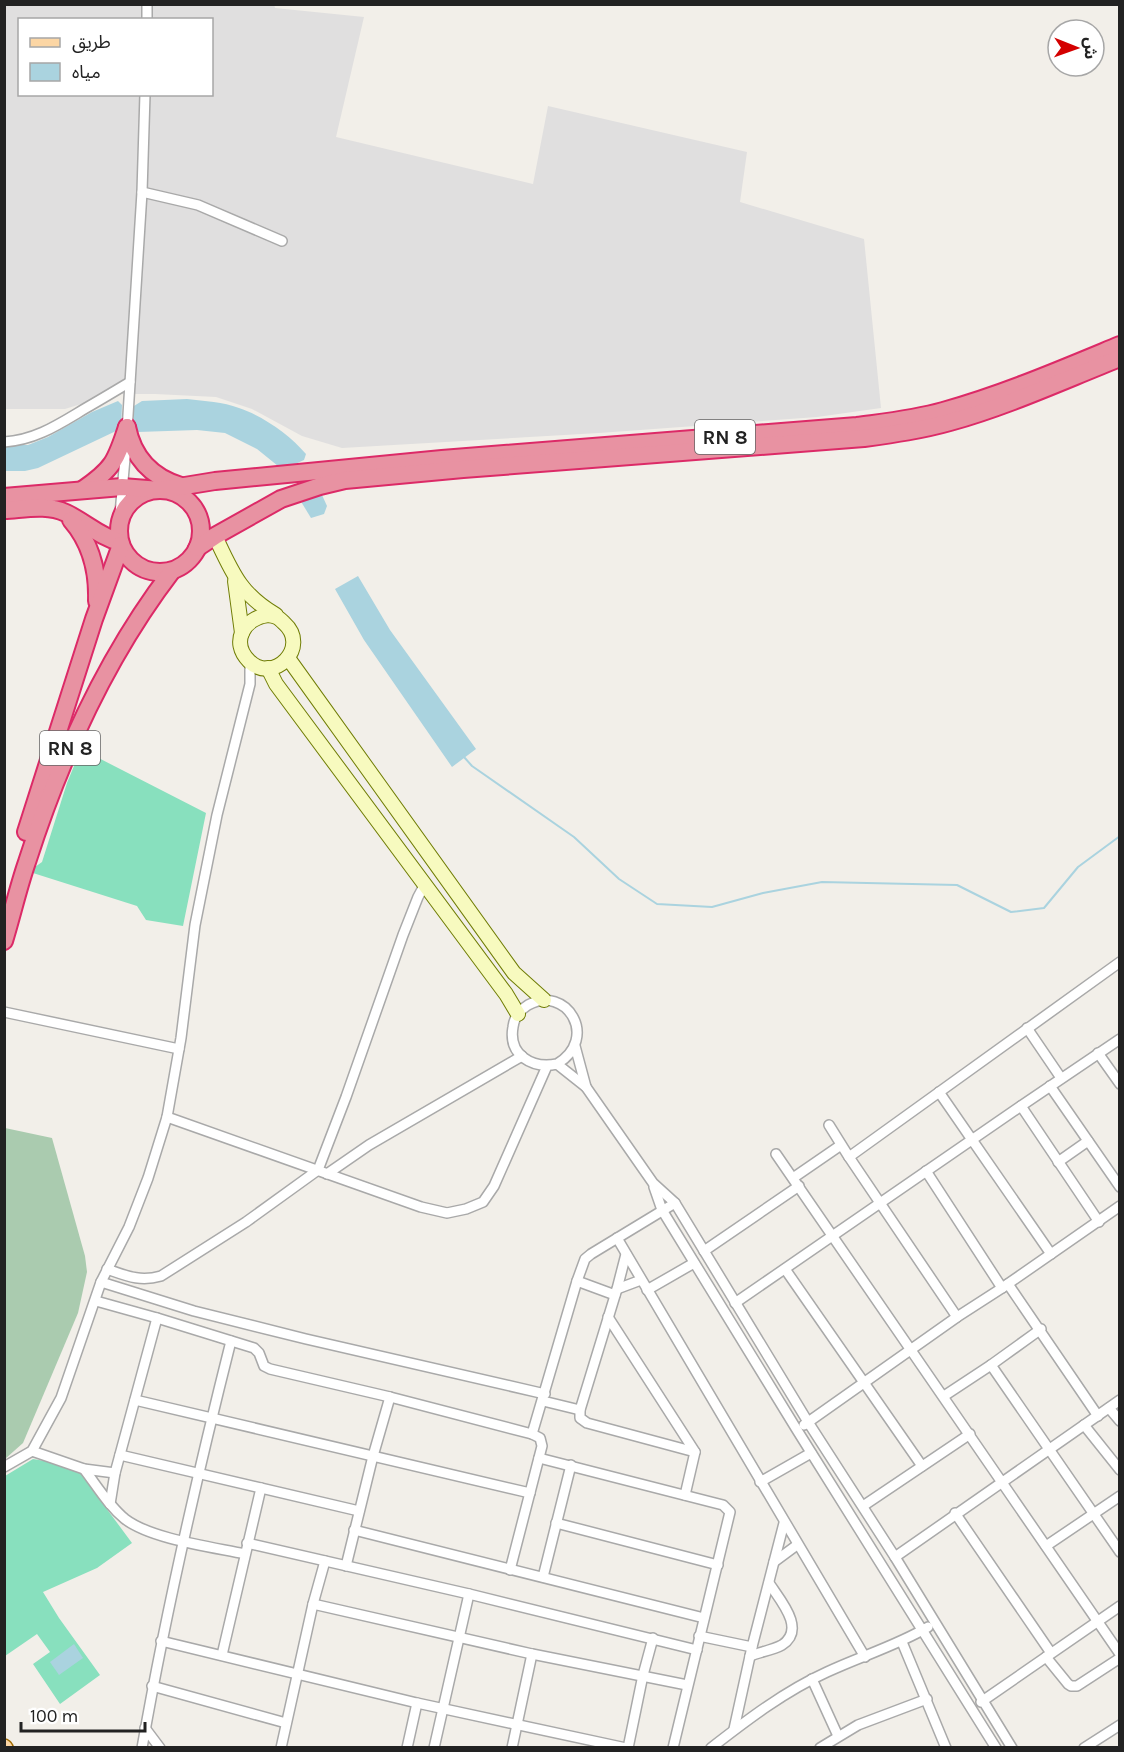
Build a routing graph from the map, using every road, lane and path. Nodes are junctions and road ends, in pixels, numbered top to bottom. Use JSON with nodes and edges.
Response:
{"nodes":[{"id":1,"x":145,"y":96,"type":"edge"},
{"id":2,"x":142,"y":192,"type":"junction"},
{"id":3,"x":282,"y":241,"type":"dead end"},
{"id":4,"x":1119,"y":345,"type":"edge"},
{"id":5,"x":1119,"y":358,"type":"edge"},
{"id":6,"x":130,"y":382,"type":"junction"},
{"id":7,"x":127,"y":427,"type":"junction"},
{"id":8,"x":4,"y":442,"type":"edge"},
{"id":9,"x":319,"y":478,"type":"junction"},
{"id":10,"x":122,"y":487,"type":"junction"},
{"id":11,"x":182,"y":487,"type":"junction"},
{"id":12,"x":160,"y":490,"type":"junction"},
{"id":13,"x":80,"y":491,"type":"junction"},
{"id":14,"x":4,"y":497,"type":"edge"},
{"id":15,"x":4,"y":510,"type":"edge"},
{"id":16,"x":64,"y":512,"type":"junction"},
{"id":17,"x":119,"y":525,"type":"junction"},
{"id":18,"x":214,"y":536,"type":"junction"},
{"id":19,"x":121,"y":544,"type":"junction"},
{"id":20,"x":197,"y":548,"type":"junction"},
{"id":21,"x":172,"y":571,"type":"junction"},
{"id":22,"x":234,"y":576,"type":"junction"},
{"id":23,"x":277,"y":616,"type":"junction"},
{"id":24,"x":94,"y":619,"type":"junction"},
{"id":25,"x":242,"y":633,"type":"junction"},
{"id":26,"x":288,"y":658,"type":"junction"},
{"id":27,"x":250,"y":662,"type":"junction"},
{"id":28,"x":268,"y":668,"type":"junction"},
{"id":29,"x":425,"y":884,"type":"junction"},
{"id":30,"x":4,"y":908,"type":"edge"},
{"id":31,"x":4,"y":941,"type":"edge"},
{"id":32,"x":1119,"y":962,"type":"edge"},
{"id":33,"x":544,"y":1000,"type":"junction"},
{"id":34,"x":4,"y":1012,"type":"edge"},
{"id":35,"x":518,"y":1014,"type":"junction"},
{"id":36,"x":1027,"y":1028,"type":"junction"},
{"id":37,"x":1119,"y":1039,"type":"edge"},
{"id":38,"x":575,"y":1046,"type":"junction"},
{"id":39,"x":179,"y":1049,"type":"junction"},
{"id":40,"x":1098,"y":1053,"type":"junction"},
{"id":41,"x":522,"y":1056,"type":"junction"},
{"id":42,"x":557,"y":1064,"type":"junction"},
{"id":43,"x":547,"y":1066,"type":"junction"},
{"id":44,"x":1061,"y":1078,"type":"junction"},
{"id":45,"x":1119,"y":1084,"type":"edge"},
{"id":46,"x":1050,"y":1086,"type":"junction"},
{"id":47,"x":586,"y":1087,"type":"junction"},
{"id":48,"x":939,"y":1092,"type":"junction"},
{"id":49,"x":1021,"y":1106,"type":"junction"},
{"id":50,"x":167,"y":1117,"type":"junction"},
{"id":51,"x":829,"y":1125,"type":"dead end"},
{"id":52,"x":973,"y":1139,"type":"junction"},
{"id":53,"x":1088,"y":1141,"type":"junction"},
{"id":54,"x":841,"y":1145,"type":"junction"},
{"id":55,"x":776,"y":1154,"type":"dead end"},
{"id":56,"x":849,"y":1157,"type":"junction"},
{"id":57,"x":1058,"y":1162,"type":"junction"},
{"id":58,"x":322,"y":1172,"type":"junction"},
{"id":59,"x":926,"y":1172,"type":"junction"},
{"id":60,"x":796,"y":1182,"type":"junction"},
{"id":61,"x":653,"y":1184,"type":"junction"},
{"id":62,"x":1119,"y":1187,"type":"edge"},
{"id":63,"x":675,"y":1203,"type":"junction"},
{"id":64,"x":879,"y":1203,"type":"junction"},
{"id":65,"x":662,"y":1210,"type":"junction"},
{"id":66,"x":1118,"y":1210,"type":"edge"},
{"id":67,"x":1099,"y":1222,"type":"junction"},
{"id":68,"x":832,"y":1236,"type":"junction"},
{"id":69,"x":617,"y":1238,"type":"junction"},
{"id":70,"x":704,"y":1251,"type":"junction"},
{"id":71,"x":626,"y":1254,"type":"junction"},
{"id":72,"x":1051,"y":1254,"type":"junction"},
{"id":73,"x":694,"y":1263,"type":"junction"},
{"id":74,"x":107,"y":1269,"type":"junction"},
{"id":75,"x":785,"y":1269,"type":"junction"},
{"id":76,"x":641,"y":1280,"type":"junction"},
{"id":77,"x":577,"y":1281,"type":"junction"},
{"id":78,"x":101,"y":1282,"type":"junction"},
{"id":79,"x":1005,"y":1286,"type":"junction"},
{"id":80,"x":647,"y":1290,"type":"junction"},
{"id":81,"x":616,"y":1292,"type":"junction"},
{"id":82,"x":96,"y":1301,"type":"junction"},
{"id":83,"x":735,"y":1303,"type":"junction"},
{"id":84,"x":608,"y":1317,"type":"junction"},
{"id":85,"x":957,"y":1317,"type":"junction"},
{"id":86,"x":157,"y":1318,"type":"junction"},
{"id":87,"x":1041,"y":1329,"type":"junction"},
{"id":88,"x":231,"y":1341,"type":"junction"},
{"id":89,"x":910,"y":1351,"type":"junction"},
{"id":90,"x":991,"y":1365,"type":"junction"},
{"id":91,"x":864,"y":1383,"type":"junction"},
{"id":92,"x":944,"y":1396,"type":"junction"},
{"id":93,"x":390,"y":1397,"type":"junction"},
{"id":94,"x":544,"y":1397,"type":"junction"},
{"id":95,"x":135,"y":1400,"type":"junction"},
{"id":96,"x":1119,"y":1400,"type":"edge"},
{"id":97,"x":1109,"y":1408,"type":"junction"},
{"id":98,"x":580,"y":1410,"type":"junction"},
{"id":99,"x":1098,"y":1416,"type":"junction"},
{"id":100,"x":212,"y":1417,"type":"junction"},
{"id":101,"x":1119,"y":1421,"type":"edge"},
{"id":102,"x":808,"y":1422,"type":"junction"},
{"id":103,"x":1084,"y":1425,"type":"junction"},
{"id":104,"x":797,"y":1430,"type":"junction"},
{"id":105,"x":532,"y":1434,"type":"junction"},
{"id":106,"x":970,"y":1434,"type":"junction"},
{"id":107,"x":1048,"y":1449,"type":"junction"},
{"id":108,"x":32,"y":1451,"type":"junction"},
{"id":109,"x":695,"y":1452,"type":"junction"},
{"id":110,"x":811,"y":1453,"type":"junction"},
{"id":111,"x":120,"y":1455,"type":"junction"},
{"id":112,"x":373,"y":1456,"type":"junction"},
{"id":113,"x":539,"y":1458,"type":"junction"},
{"id":114,"x":571,"y":1465,"type":"junction"},
{"id":115,"x":922,"y":1466,"type":"junction"},
{"id":116,"x":4,"y":1467,"type":"edge"},
{"id":117,"x":84,"y":1469,"type":"junction"},
{"id":118,"x":1119,"y":1470,"type":"edge"},
{"id":119,"x":115,"y":1473,"type":"junction"},
{"id":120,"x":199,"y":1474,"type":"junction"},
{"id":121,"x":760,"y":1482,"type":"junction"},
{"id":122,"x":1002,"y":1482,"type":"junction"},
{"id":123,"x":261,"y":1488,"type":"junction"},
{"id":124,"x":530,"y":1492,"type":"junction"},
{"id":125,"x":685,"y":1495,"type":"junction"},
{"id":126,"x":1119,"y":1496,"type":"edge"},
{"id":127,"x":110,"y":1504,"type":"junction"},
{"id":128,"x":863,"y":1506,"type":"junction"},
{"id":129,"x":359,"y":1511,"type":"junction"},
{"id":130,"x":955,"y":1514,"type":"junction"},
{"id":131,"x":1094,"y":1514,"type":"junction"},
{"id":132,"x":556,"y":1523,"type":"junction"},
{"id":133,"x":784,"y":1523,"type":"junction"},
{"id":134,"x":354,"y":1530,"type":"junction"},
{"id":135,"x":182,"y":1540,"type":"junction"},
{"id":136,"x":247,"y":1543,"type":"junction"},
{"id":137,"x":797,"y":1545,"type":"junction"},
{"id":138,"x":1046,"y":1546,"type":"junction"},
{"id":139,"x":1119,"y":1552,"type":"edge"},
{"id":140,"x":245,"y":1554,"type":"junction"},
{"id":141,"x":895,"y":1557,"type":"junction"},
{"id":142,"x":325,"y":1561,"type":"junction"},
{"id":143,"x":774,"y":1562,"type":"junction"},
{"id":144,"x":718,"y":1565,"type":"junction"},
{"id":145,"x":346,"y":1566,"type":"junction"},
{"id":146,"x":510,"y":1570,"type":"junction"},
{"id":147,"x":543,"y":1577,"type":"junction"},
{"id":148,"x":769,"y":1583,"type":"junction"},
{"id":149,"x":469,"y":1594,"type":"junction"},
{"id":150,"x":314,"y":1604,"type":"junction"},
{"id":151,"x":1119,"y":1606,"type":"edge"},
{"id":152,"x":705,"y":1618,"type":"junction"},
{"id":153,"x":1097,"y":1621,"type":"junction"},
{"id":154,"x":935,"y":1623,"type":"junction"},
{"id":155,"x":923,"y":1630,"type":"junction"},
{"id":156,"x":458,"y":1636,"type":"junction"},
{"id":157,"x":699,"y":1636,"type":"junction"},
{"id":158,"x":652,"y":1638,"type":"junction"},
{"id":159,"x":161,"y":1641,"type":"junction"},
{"id":160,"x":902,"y":1642,"type":"junction"},
{"id":161,"x":697,"y":1650,"type":"junction"},
{"id":162,"x":751,"y":1651,"type":"junction"},
{"id":163,"x":532,"y":1654,"type":"junction"},
{"id":164,"x":222,"y":1655,"type":"junction"},
{"id":165,"x":1049,"y":1655,"type":"junction"},
{"id":166,"x":1119,"y":1656,"type":"edge"},
{"id":167,"x":865,"y":1657,"type":"junction"},
{"id":168,"x":298,"y":1674,"type":"junction"},
{"id":169,"x":643,"y":1675,"type":"junction"},
{"id":170,"x":812,"y":1679,"type":"junction"},
{"id":171,"x":687,"y":1685,"type":"junction"},
{"id":172,"x":152,"y":1686,"type":"junction"},
{"id":173,"x":927,"y":1699,"type":"junction"},
{"id":174,"x":984,"y":1700,"type":"junction"},
{"id":175,"x":417,"y":1703,"type":"junction"},
{"id":176,"x":442,"y":1708,"type":"junction"},
{"id":177,"x":972,"y":1708,"type":"junction"},
{"id":178,"x":286,"y":1723,"type":"junction"},
{"id":179,"x":516,"y":1725,"type":"junction"},
{"id":180,"x":1118,"y":1726,"type":"edge"},
{"id":181,"x":145,"y":1728,"type":"junction"},
{"id":182,"x":734,"y":1729,"type":"junction"},
{"id":183,"x":838,"y":1736,"type":"junction"},
{"id":184,"x":712,"y":1747,"type":"edge"},
{"id":185,"x":142,"y":1748,"type":"edge"},
{"id":186,"x":160,"y":1748,"type":"edge"},
{"id":187,"x":281,"y":1748,"type":"edge"},
{"id":188,"x":407,"y":1748,"type":"edge"},
{"id":189,"x":434,"y":1748,"type":"edge"},
{"id":190,"x":512,"y":1748,"type":"edge"},
{"id":191,"x":627,"y":1748,"type":"edge"},
{"id":192,"x":673,"y":1748,"type":"edge"},
{"id":193,"x":820,"y":1748,"type":"edge"},
{"id":194,"x":946,"y":1748,"type":"edge"},
{"id":195,"x":996,"y":1748,"type":"edge"},
{"id":196,"x":1012,"y":1748,"type":"edge"},
{"id":197,"x":1084,"y":1748,"type":"edge"}],
"edges":[{"from":1,"to":2,"type":"street"},
{"from":2,"to":3,"type":"street"},
{"from":2,"to":6,"type":"street"},
{"from":4,"to":9,"type":"highway","number":"RN 8"},
{"from":5,"to":9,"type":"highway","number":"RN 8"},
{"from":6,"to":7,"type":"street"},
{"from":6,"to":8,"type":"street"},
{"from":7,"to":10,"type":"street"},
{"from":7,"to":11,"type":"highway"},
{"from":7,"to":13,"type":"highway"},
{"from":9,"to":11,"type":"highway","number":"RN 8"},
{"from":9,"to":18,"type":"highway","number":"RN 8"},
{"from":10,"to":12,"type":"highway"},
{"from":10,"to":13,"type":"highway"},
{"from":10,"to":17,"type":"street"},
{"from":11,"to":12,"type":"highway","number":"RN 8"},
{"from":12,"to":17,"type":"highway"},
{"from":12,"to":20,"type":"highway"},
{"from":13,"to":14,"type":"highway"},
{"from":15,"to":16,"type":"highway"},
{"from":16,"to":19,"type":"highway"},
{"from":16,"to":24,"type":"highway"},
{"from":17,"to":19,"type":"highway"},
{"from":18,"to":20,"type":"highway","number":"RN 8"},
{"from":18,"to":22,"type":"street"},
{"from":19,"to":21,"type":"highway"},
{"from":19,"to":24,"type":"highway","number":"RN 8"},
{"from":20,"to":21,"type":"highway"},
{"from":21,"to":31,"type":"highway","number":"RN 8"},
{"from":22,"to":23,"type":"street"},
{"from":22,"to":25,"type":"street"},
{"from":23,"to":25,"type":"street"},
{"from":23,"to":26,"type":"street"},
{"from":24,"to":30,"type":"highway","number":"RN 8"},
{"from":25,"to":27,"type":"street"},
{"from":26,"to":28,"type":"street"},
{"from":26,"to":33,"type":"street"},
{"from":27,"to":28,"type":"street"},
{"from":27,"to":39,"type":"street"},
{"from":28,"to":29,"type":"street"},
{"from":29,"to":35,"type":"street"},
{"from":29,"to":58,"type":"street"},
{"from":32,"to":36,"type":"street"},
{"from":33,"to":35,"type":"street"},
{"from":33,"to":38,"type":"street"},
{"from":34,"to":39,"type":"street"},
{"from":35,"to":41,"type":"street"},
{"from":36,"to":44,"type":"street"},
{"from":36,"to":48,"type":"street"},
{"from":37,"to":40,"type":"street"},
{"from":38,"to":42,"type":"street"},
{"from":38,"to":47,"type":"street"},
{"from":39,"to":50,"type":"street"},
{"from":40,"to":44,"type":"street"},
{"from":40,"to":45,"type":"street"},
{"from":41,"to":43,"type":"street"},
{"from":41,"to":58,"type":"street"},
{"from":42,"to":43,"type":"street"},
{"from":42,"to":47,"type":"street"},
{"from":43,"to":58,"type":"street"},
{"from":44,"to":46,"type":"street"},
{"from":46,"to":49,"type":"street"},
{"from":46,"to":53,"type":"street"},
{"from":47,"to":61,"type":"street"},
{"from":48,"to":52,"type":"street"},
{"from":48,"to":56,"type":"street"},
{"from":49,"to":52,"type":"street"},
{"from":49,"to":57,"type":"street"},
{"from":50,"to":58,"type":"street"},
{"from":50,"to":74,"type":"street"},
{"from":51,"to":54,"type":"street"},
{"from":52,"to":59,"type":"street"},
{"from":52,"to":72,"type":"street"},
{"from":53,"to":57,"type":"street"},
{"from":53,"to":62,"type":"street"},
{"from":54,"to":56,"type":"street"},
{"from":54,"to":60,"type":"street"},
{"from":55,"to":60,"type":"street"},
{"from":56,"to":64,"type":"street"},
{"from":57,"to":67,"type":"street"},
{"from":58,"to":74,"type":"street"},
{"from":59,"to":64,"type":"street"},
{"from":59,"to":79,"type":"street"},
{"from":60,"to":68,"type":"street"},
{"from":60,"to":70,"type":"street"},
{"from":61,"to":63,"type":"street"},
{"from":61,"to":65,"type":"street"},
{"from":63,"to":65,"type":"street"},
{"from":63,"to":70,"type":"street"},
{"from":64,"to":68,"type":"street"},
{"from":64,"to":85,"type":"street"},
{"from":65,"to":69,"type":"street"},
{"from":65,"to":73,"type":"street"},
{"from":66,"to":67,"type":"street"},
{"from":67,"to":72,"type":"street"},
{"from":68,"to":75,"type":"street"},
{"from":68,"to":89,"type":"street"},
{"from":69,"to":71,"type":"street"},
{"from":69,"to":77,"type":"street"},
{"from":70,"to":83,"type":"street"},
{"from":71,"to":76,"type":"street"},
{"from":71,"to":81,"type":"street"},
{"from":72,"to":79,"type":"street"},
{"from":73,"to":80,"type":"street"},
{"from":73,"to":104,"type":"street"},
{"from":74,"to":78,"type":"street"},
{"from":75,"to":83,"type":"street"},
{"from":75,"to":91,"type":"street"},
{"from":76,"to":80,"type":"street"},
{"from":76,"to":81,"type":"street"},
{"from":77,"to":81,"type":"street"},
{"from":77,"to":94,"type":"street"},
{"from":78,"to":82,"type":"street"},
{"from":78,"to":94,"type":"street"},
{"from":79,"to":85,"type":"street"},
{"from":79,"to":87,"type":"street"},
{"from":80,"to":121,"type":"street"},
{"from":81,"to":84,"type":"street"},
{"from":82,"to":86,"type":"street"},
{"from":82,"to":108,"type":"street"},
{"from":83,"to":102,"type":"street"},
{"from":84,"to":98,"type":"street"},
{"from":84,"to":109,"type":"street"},
{"from":85,"to":89,"type":"street"},
{"from":86,"to":88,"type":"street"},
{"from":86,"to":95,"type":"street"},
{"from":87,"to":90,"type":"street"},
{"from":87,"to":99,"type":"street"},
{"from":88,"to":93,"type":"street"},
{"from":88,"to":100,"type":"street"},
{"from":89,"to":91,"type":"street"},
{"from":89,"to":92,"type":"street"},
{"from":90,"to":92,"type":"street"},
{"from":90,"to":107,"type":"street"},
{"from":91,"to":102,"type":"street"},
{"from":91,"to":115,"type":"street"},
{"from":92,"to":106,"type":"street"},
{"from":93,"to":105,"type":"street"},
{"from":93,"to":112,"type":"street"},
{"from":94,"to":98,"type":"street"},
{"from":94,"to":105,"type":"street"},
{"from":95,"to":100,"type":"street"},
{"from":95,"to":111,"type":"street"},
{"from":96,"to":97,"type":"street"},
{"from":97,"to":99,"type":"street"},
{"from":97,"to":101,"type":"street"},
{"from":98,"to":109,"type":"street"},
{"from":99,"to":103,"type":"street"},
{"from":100,"to":112,"type":"street"},
{"from":100,"to":120,"type":"street"},
{"from":102,"to":104,"type":"street"},
{"from":102,"to":128,"type":"street"},
{"from":103,"to":107,"type":"street"},
{"from":103,"to":118,"type":"street"},
{"from":104,"to":110,"type":"street"},
{"from":105,"to":113,"type":"street"},
{"from":106,"to":115,"type":"street"},
{"from":106,"to":122,"type":"street"},
{"from":107,"to":122,"type":"street"},
{"from":107,"to":131,"type":"street"},
{"from":108,"to":116,"type":"street"},
{"from":108,"to":117,"type":"street"},
{"from":109,"to":125,"type":"street"},
{"from":110,"to":121,"type":"street"},
{"from":110,"to":155,"type":"street"},
{"from":111,"to":119,"type":"street"},
{"from":111,"to":120,"type":"street"},
{"from":112,"to":124,"type":"street"},
{"from":112,"to":129,"type":"street"},
{"from":113,"to":114,"type":"street"},
{"from":113,"to":124,"type":"street"},
{"from":114,"to":125,"type":"street"},
{"from":114,"to":132,"type":"street"},
{"from":115,"to":128,"type":"street"},
{"from":117,"to":119,"type":"street"},
{"from":117,"to":127,"type":"street"},
{"from":119,"to":127,"type":"street"},
{"from":120,"to":123,"type":"street"},
{"from":120,"to":135,"type":"street"},
{"from":121,"to":133,"type":"street"},
{"from":122,"to":130,"type":"street"},
{"from":122,"to":138,"type":"street"},
{"from":123,"to":129,"type":"street"},
{"from":123,"to":136,"type":"street"},
{"from":124,"to":146,"type":"street"},
{"from":125,"to":144,"type":"street"},
{"from":126,"to":131,"type":"street"},
{"from":127,"to":135,"type":"street"},
{"from":128,"to":141,"type":"street"},
{"from":129,"to":134,"type":"street"},
{"from":130,"to":141,"type":"street"},
{"from":130,"to":165,"type":"street"},
{"from":131,"to":138,"type":"street"},
{"from":131,"to":139,"type":"street"},
{"from":132,"to":144,"type":"street"},
{"from":132,"to":147,"type":"street"},
{"from":133,"to":137,"type":"street"},
{"from":133,"to":143,"type":"street"},
{"from":134,"to":145,"type":"street"},
{"from":134,"to":146,"type":"street"},
{"from":135,"to":140,"type":"street"},
{"from":135,"to":159,"type":"street"},
{"from":136,"to":140,"type":"street"},
{"from":136,"to":142,"type":"street"},
{"from":137,"to":143,"type":"street"},
{"from":137,"to":167,"type":"street"},
{"from":138,"to":153,"type":"street"},
{"from":140,"to":164,"type":"street"},
{"from":141,"to":154,"type":"street"},
{"from":142,"to":145,"type":"street"},
{"from":142,"to":150,"type":"street"},
{"from":143,"to":148,"type":"street"},
{"from":144,"to":152,"type":"street"},
{"from":145,"to":149,"type":"street"},
{"from":146,"to":147,"type":"street"},
{"from":147,"to":152,"type":"street"},
{"from":148,"to":162,"type":"street"},
{"from":148,"to":162,"type":"street"},
{"from":149,"to":156,"type":"street"},
{"from":149,"to":158,"type":"street"},
{"from":150,"to":156,"type":"street"},
{"from":150,"to":168,"type":"street"},
{"from":151,"to":153,"type":"street"},
{"from":152,"to":157,"type":"street"},
{"from":153,"to":165,"type":"street"},
{"from":153,"to":166,"type":"street"},
{"from":154,"to":155,"type":"street"},
{"from":154,"to":174,"type":"street"},
{"from":155,"to":160,"type":"street"},
{"from":155,"to":177,"type":"street"},
{"from":156,"to":163,"type":"street"},
{"from":156,"to":176,"type":"street"},
{"from":157,"to":161,"type":"street"},
{"from":157,"to":162,"type":"street"},
{"from":158,"to":161,"type":"street"},
{"from":158,"to":169,"type":"street"},
{"from":159,"to":164,"type":"street"},
{"from":159,"to":172,"type":"street"},
{"from":160,"to":167,"type":"street"},
{"from":160,"to":173,"type":"street"},
{"from":161,"to":171,"type":"street"},
{"from":162,"to":182,"type":"street"},
{"from":163,"to":169,"type":"street"},
{"from":163,"to":179,"type":"street"},
{"from":164,"to":168,"type":"street"},
{"from":165,"to":166,"type":"street"},
{"from":165,"to":174,"type":"street"},
{"from":167,"to":170,"type":"street"},
{"from":168,"to":175,"type":"street"},
{"from":168,"to":178,"type":"street"},
{"from":169,"to":171,"type":"street"},
{"from":169,"to":191,"type":"street"},
{"from":170,"to":182,"type":"street"},
{"from":170,"to":183,"type":"street"},
{"from":171,"to":192,"type":"street"},
{"from":172,"to":178,"type":"street"},
{"from":172,"to":181,"type":"street"},
{"from":173,"to":183,"type":"street"},
{"from":173,"to":194,"type":"street"},
{"from":174,"to":177,"type":"street"},
{"from":174,"to":196,"type":"street"},
{"from":175,"to":176,"type":"street"},
{"from":175,"to":188,"type":"street"},
{"from":176,"to":179,"type":"street"},
{"from":176,"to":189,"type":"street"},
{"from":177,"to":195,"type":"street"},
{"from":178,"to":187,"type":"street"},
{"from":179,"to":190,"type":"street"},
{"from":179,"to":191,"type":"street"},
{"from":180,"to":197,"type":"street"},
{"from":181,"to":185,"type":"street"},
{"from":181,"to":186,"type":"street"},
{"from":182,"to":184,"type":"street"},
{"from":183,"to":193,"type":"street"}]}
